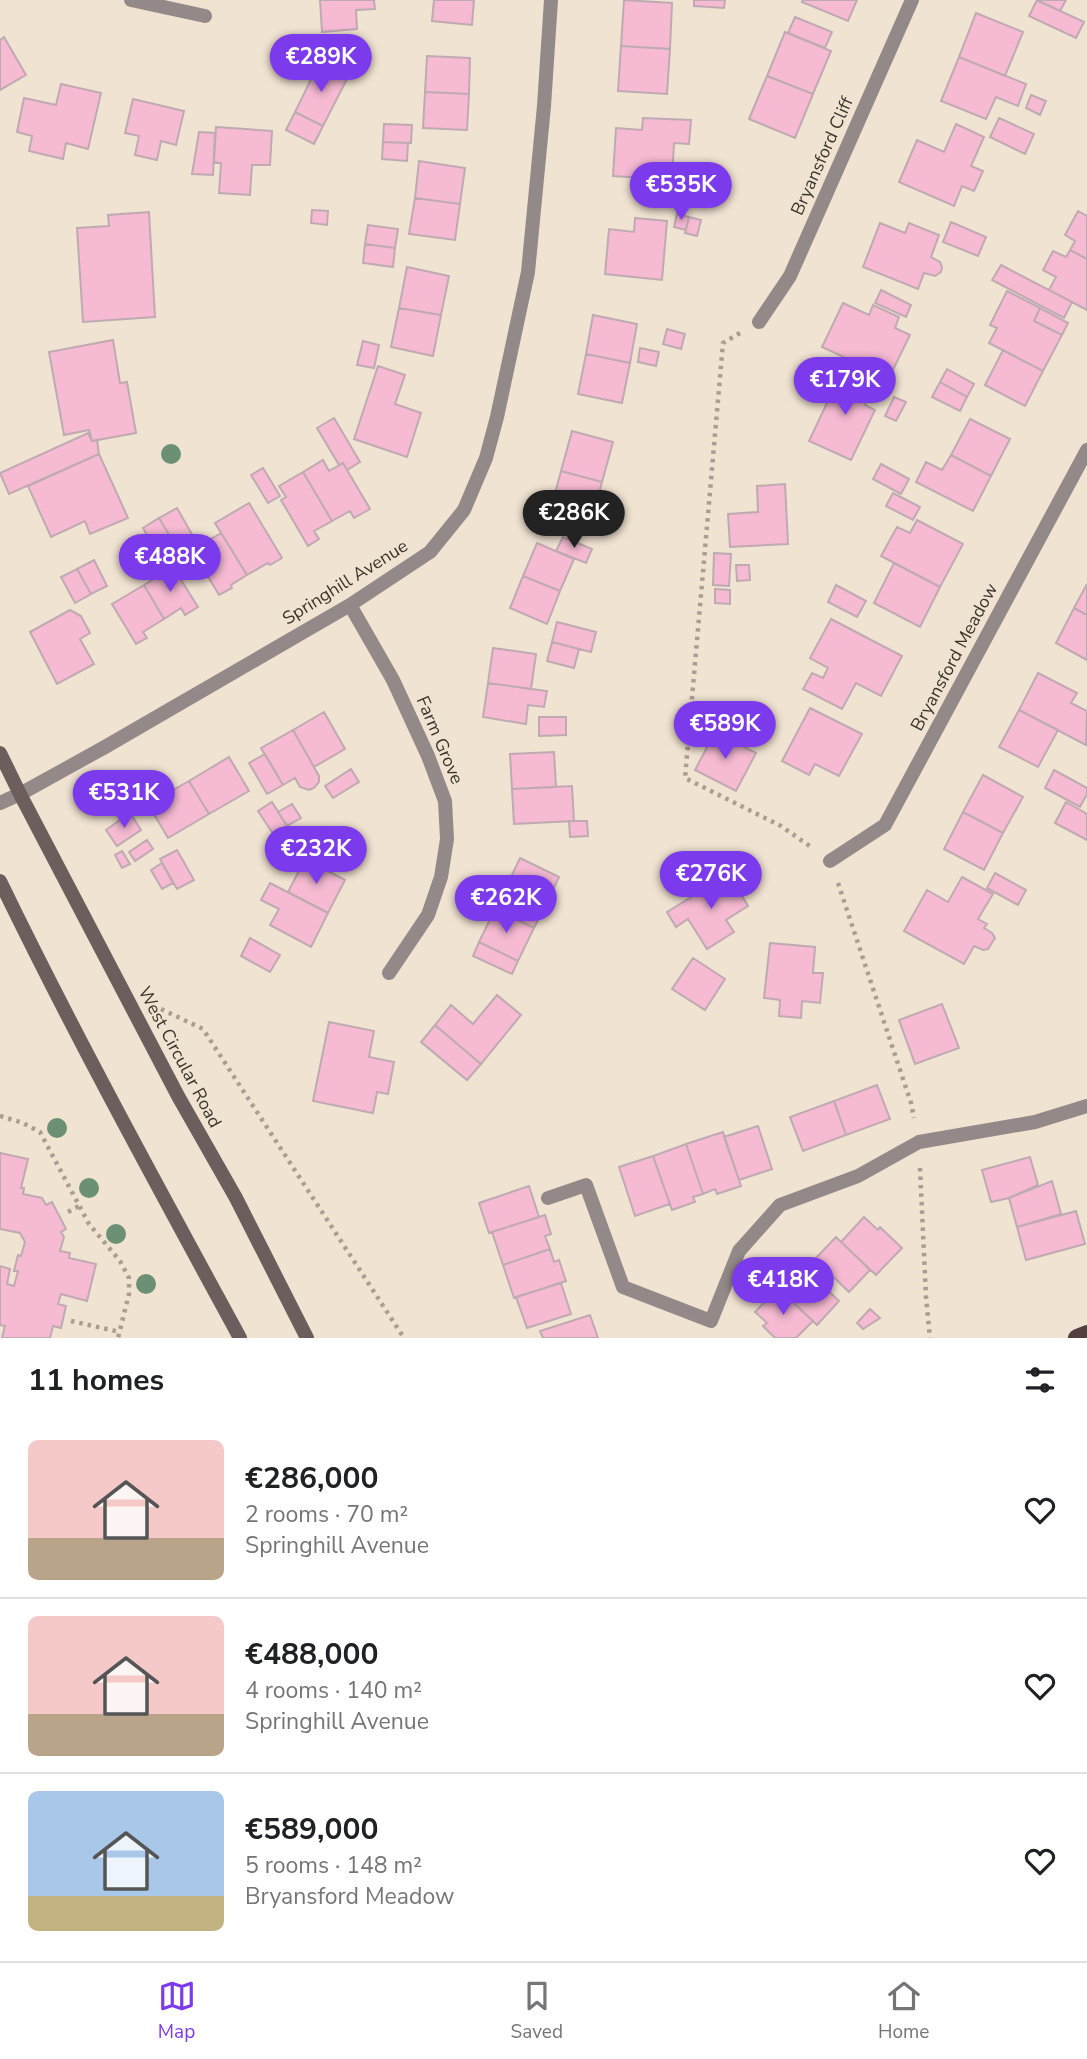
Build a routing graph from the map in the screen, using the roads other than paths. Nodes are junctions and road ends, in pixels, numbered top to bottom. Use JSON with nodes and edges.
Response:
{"nodes":[{"id":1,"x":131,"y":0,"type":"edge"},
{"id":2,"x":551,"y":0,"type":"edge"},
{"id":3,"x":912,"y":0,"type":"edge"},
{"id":4,"x":205,"y":16,"type":"dead end"},
{"id":5,"x":759,"y":322,"type":"road end"},
{"id":6,"x":1087,"y":450,"type":"edge"},
{"id":7,"x":350,"y":605,"type":"junction"},
{"id":8,"x":0,"y":753,"type":"edge"},
{"id":9,"x":20,"y":794,"type":"junction"},
{"id":10,"x":0,"y":803,"type":"edge"},
{"id":11,"x":830,"y":861,"type":"road end"},
{"id":12,"x":0,"y":881,"type":"edge"},
{"id":13,"x":389,"y":973,"type":"dead end"},
{"id":14,"x":1087,"y":1106,"type":"edge"},
{"id":15,"x":548,"y":1198,"type":"dead end"},
{"id":16,"x":1087,"y":1334,"type":"edge"},
{"id":17,"x":240,"y":1338,"type":"edge"},
{"id":18,"x":307,"y":1338,"type":"edge"},
{"id":19,"x":1077,"y":1338,"type":"edge"}],
"edges":[{"from":1,"to":4,"type":"street"},
{"from":2,"to":7,"type":"street","name":"Springhill Avenue"},
{"from":3,"to":5,"type":"street","name":"Bryansford Cliff"},
{"from":6,"to":11,"type":"street","name":"Bryansford Meadow"},
{"from":7,"to":9,"type":"street","name":"Springhill Avenue"},
{"from":7,"to":13,"type":"street","name":"Farm Grove"},
{"from":8,"to":9,"type":"street","name":"West Circular Road"},
{"from":9,"to":10,"type":"street","name":"Springhill Avenue"},
{"from":9,"to":18,"type":"street","name":"West Circular Road"},
{"from":12,"to":17,"type":"street"},
{"from":14,"to":15,"type":"street"},
{"from":16,"to":19,"type":"main road"}]}
